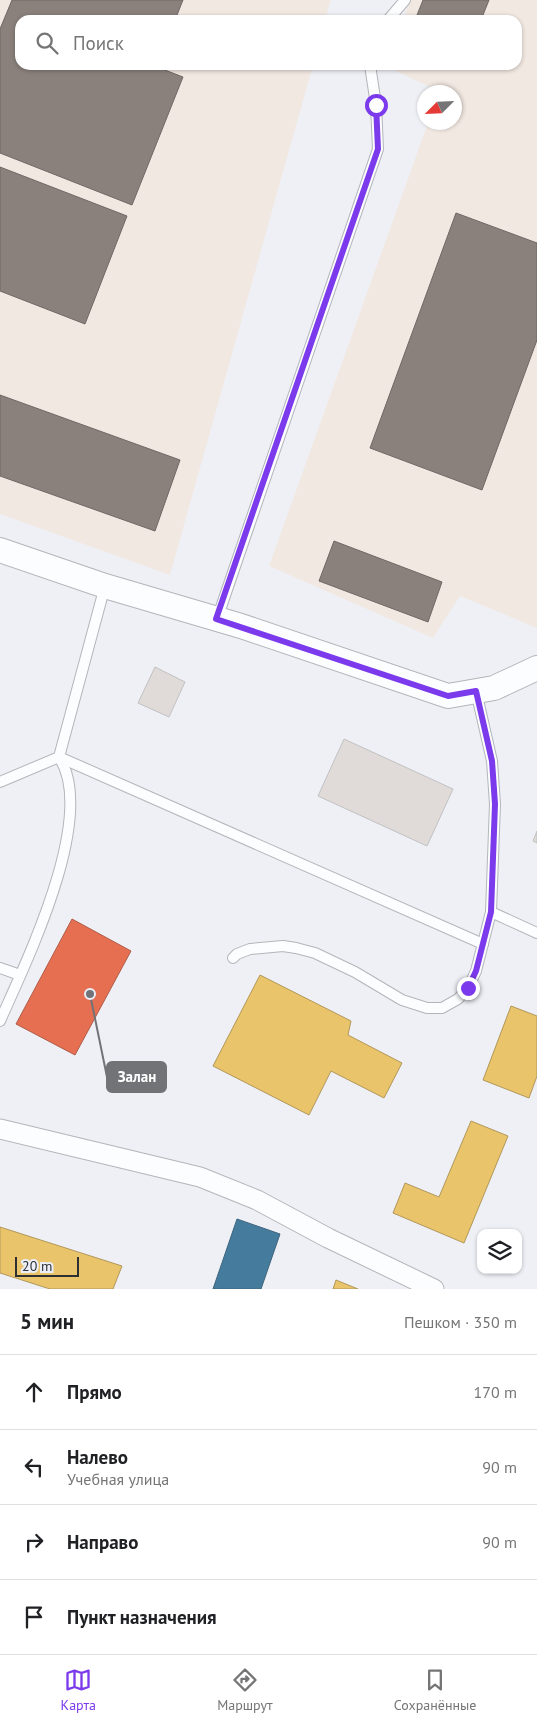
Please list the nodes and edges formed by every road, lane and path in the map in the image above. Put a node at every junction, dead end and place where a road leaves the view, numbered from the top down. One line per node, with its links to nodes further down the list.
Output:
1 (405, 0): 2 (lane)
2 (392, 15)
3 (371, 70): 6 (lane)
4 (0, 550): 5 (street)
5 (105, 586): 6 (street); 9 (lane)
6 (216, 619): 8 (street)
7 (537, 668): 8 (street)
8 (476, 691): 11 (lane)
9 (60, 757): 10 (lane); 13 (lane); 16 (lane)
10 (0, 782)
11 (491, 912): 12 (lane); 13 (lane)
12 (537, 933)
13 (483, 944): 14 (lane)
14 (233, 958)
15 (0, 968): 16 (lane)
16 (20, 975): 17 (lane)
17 (0, 1021)
18 (0, 1129): 19 (street)
19 (410, 1284): 20 (street)
20 (434, 1289)

